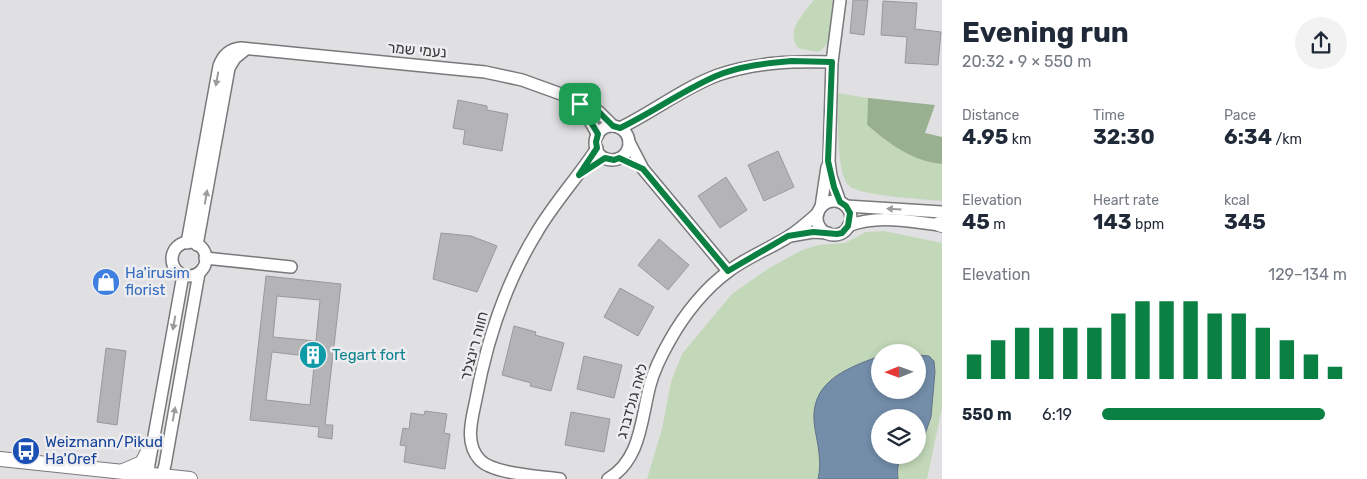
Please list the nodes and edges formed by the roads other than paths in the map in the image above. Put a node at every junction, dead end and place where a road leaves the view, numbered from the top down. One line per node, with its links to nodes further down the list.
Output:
1 (840, 0): 2 (street)
2 (832, 62): 4 (street); 11 (street)
3 (580, 104): 5 (street, נעמי שמר); 6 (street); 20 (street, נעמי שמר)
4 (644, 116): 5 (street); 7 (street)
5 (617, 127): 6 (street); 7 (street)
6 (598, 134): 8 (street)
7 (628, 140): 10 (street); 12 (street)
8 (597, 148): 9 (street); 13 (street, חווה רינצלר)
9 (605, 158): 10 (street); 13 (street, חווה רינצלר)
10 (619, 158): 12 (street)
11 (828, 161): 14 (street); 15 (street)
12 (643, 169): 23 (street)
13 (579, 175): 33 (street, חווה רינצלר)
14 (843, 204): 15 (street); 16 (street, one-way to 14); 17 (street)
15 (820, 210): 18 (street); 19 (street, לאה גולדברג)
16 (941, 222): 17 (street)
17 (848, 226): 18 (street)
18 (828, 233): 19 (street, לאה גולדברג)
19 (788, 236): 23 (street, לאה גולדברג)
20 (192, 244): 21 (street); 25 (street)
21 (205, 258): 22 (street); 24 (street)
22 (291, 267)
23 (728, 271): 31 (street, לאה גולדברג)
24 (199, 273): 25 (street); 30 (street, one-way to 24)
25 (183, 275): 26 (street, one-way to 26)
26 (153, 442): 28 (main road); 29 (street)
27 (0, 459): 28 (main road)
28 (121, 472): 29 (main road)
29 (147, 477): 30 (main road)
30 (161, 477): 32 (main road)
31 (611, 477)
32 (190, 479)
33 (560, 479)

